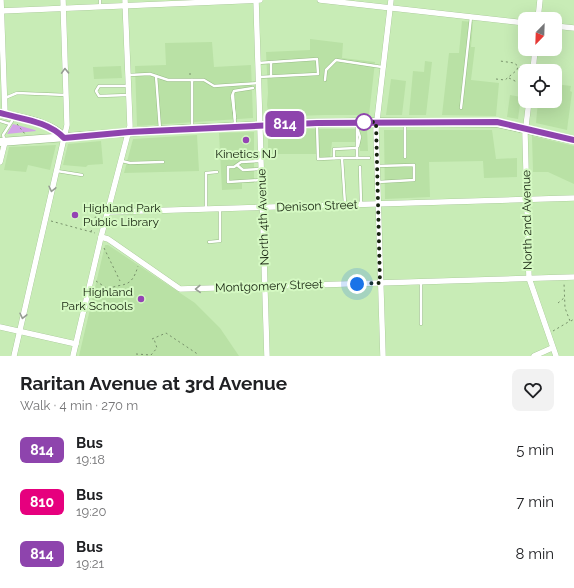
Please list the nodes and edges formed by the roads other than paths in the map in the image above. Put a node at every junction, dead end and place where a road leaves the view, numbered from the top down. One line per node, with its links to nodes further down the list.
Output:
1 (1, 0): 13 (street)
2 (63, 0): 11 (street)
3 (100, 0): 10 (lane)
4 (256, 0): 5 (street); 9 (street); 20 (street, North 4th Avenue)
5 (260, 0)
6 (320, 0): 12 (street)
7 (390, 0): 12 (street)
8 (540, 0): 14 (street)
9 (125, 3): 10 (street); 22 (street)
10 (100, 7): 11 (street)
11 (63, 8): 13 (street); 30 (street, one-way to 11)
12 (390, 8): 15 (street); 21 (street)
13 (1, 11): 32 (street)
14 (539, 12)
15 (471, 17): 16 (street); 33 (lane)
16 (518, 22)
17 (562, 27): 18 (street)
18 (574, 28)
19 (271, 62): 20 (lane); 24 (lane); 24 (lane)
20 (258, 63): 26 (street, North 4th Avenue)
21 (383, 68): 27 (lane); 38 (street)
22 (128, 75): 23 (lane); 28 (street)
23 (156, 76): 25 (lane); 46 (lane)
24 (271, 76): 26 (lane)
25 (192, 80): 26 (lane); 45 (lane)
26 (258, 80): 42 (street, North 4th Avenue)
27 (325, 80)
28 (128, 86): 31 (street); 31 (lane)
29 (253, 88): 37 (lane)
30 (66, 95): 32 (lane); 49 (street)
31 (129, 95): 47 (street)
32 (5, 98): 35 (street)
33 (461, 108)
34 (528, 108): 44 (street, North 2nd Avenue)
35 (2, 116): 36 (main road); 41 (lane)
36 (16, 120): 41 (lane); 49 (main road)
37 (235, 122): 42 (main road); 45 (main road)
38 (376, 122): 39 (main road); 43 (main road); 62 (street)
39 (405, 122): 44 (main road); 52 (lane)
40 (317, 123): 42 (main road); 43 (main road); 53 (lane)
41 (10, 124): 48 (lane)
42 (260, 125): 58 (street, North 4th Avenue)
43 (357, 125): 51 (lane)
44 (526, 128): 50 (main road); 71 (street, North 2nd Avenue)
45 (192, 129): 46 (main road)
46 (160, 130): 47 (main road)
47 (129, 132): 49 (main road); 57 (street)
48 (2, 138): 49 (main road); 59 (street)
49 (64, 138): 65 (street)
50 (574, 140)
51 (357, 148): 53 (lane); 55 (lane)
52 (405, 157)
53 (334, 158): 54 (lane)
54 (342, 158): 55 (lane); 72 (lane)
55 (357, 158): 56 (lane)
56 (369, 158)
57 (121, 161): 60 (lane); 78 (street)
58 (261, 161): 61 (lane); 64 (street, North 4th Avenue)
59 (0, 162)
60 (163, 162)
61 (237, 165): 64 (lane); 68 (lane)
62 (377, 166): 69 (street); 69 (lane)
63 (360, 167): 73 (lane)
64 (261, 170): 68 (street, North 4th Avenue)
65 (56, 171): 67 (lane); 88 (street, one-way to 88)
66 (217, 172): 77 (lane)
67 (82, 175)
68 (261, 180): 76 (street, North 4th Avenue)
69 (377, 182): 74 (street)
70 (574, 198): 71 (street, Denison Street)
71 (527, 199): 74 (street, Denison Street); 82 (street, North 2nd Avenue)
72 (345, 204): 73 (street, Denison Street); 76 (street, Denison Street)
73 (361, 204): 74 (street, Denison Street)
74 (378, 204): 84 (street)
75 (220, 208): 76 (street, Denison Street); 77 (street, Denison Street); 80 (lane)
76 (262, 208): 85 (street, North 4th Avenue)
77 (206, 209): 78 (street, Denison Street)
78 (108, 212): 79 (street)
79 (101, 237): 85 (street, Montgomery Street, one-way to 79); 89 (street)
80 (209, 242)
81 (574, 277): 82 (street, Montgomery Street)
82 (529, 278): 83 (street, Montgomery Street); 90 (street, North 2nd Avenue)
83 (421, 282): 84 (street, Montgomery Street); 86 (lane)
84 (380, 283): 85 (street, Montgomery Street); 94 (street)
85 (265, 287): 93 (street, North 4th Avenue)
86 (421, 324)
87 (0, 327): 88 (street)
88 (19, 331): 89 (street); 91 (street)
89 (76, 344): 92 (street)
90 (552, 348): 95 (street); 96 (street, North 2nd Avenue)
91 (14, 356)
92 (73, 356)
93 (267, 356)
94 (383, 356)
95 (534, 356)
96 (556, 356)

